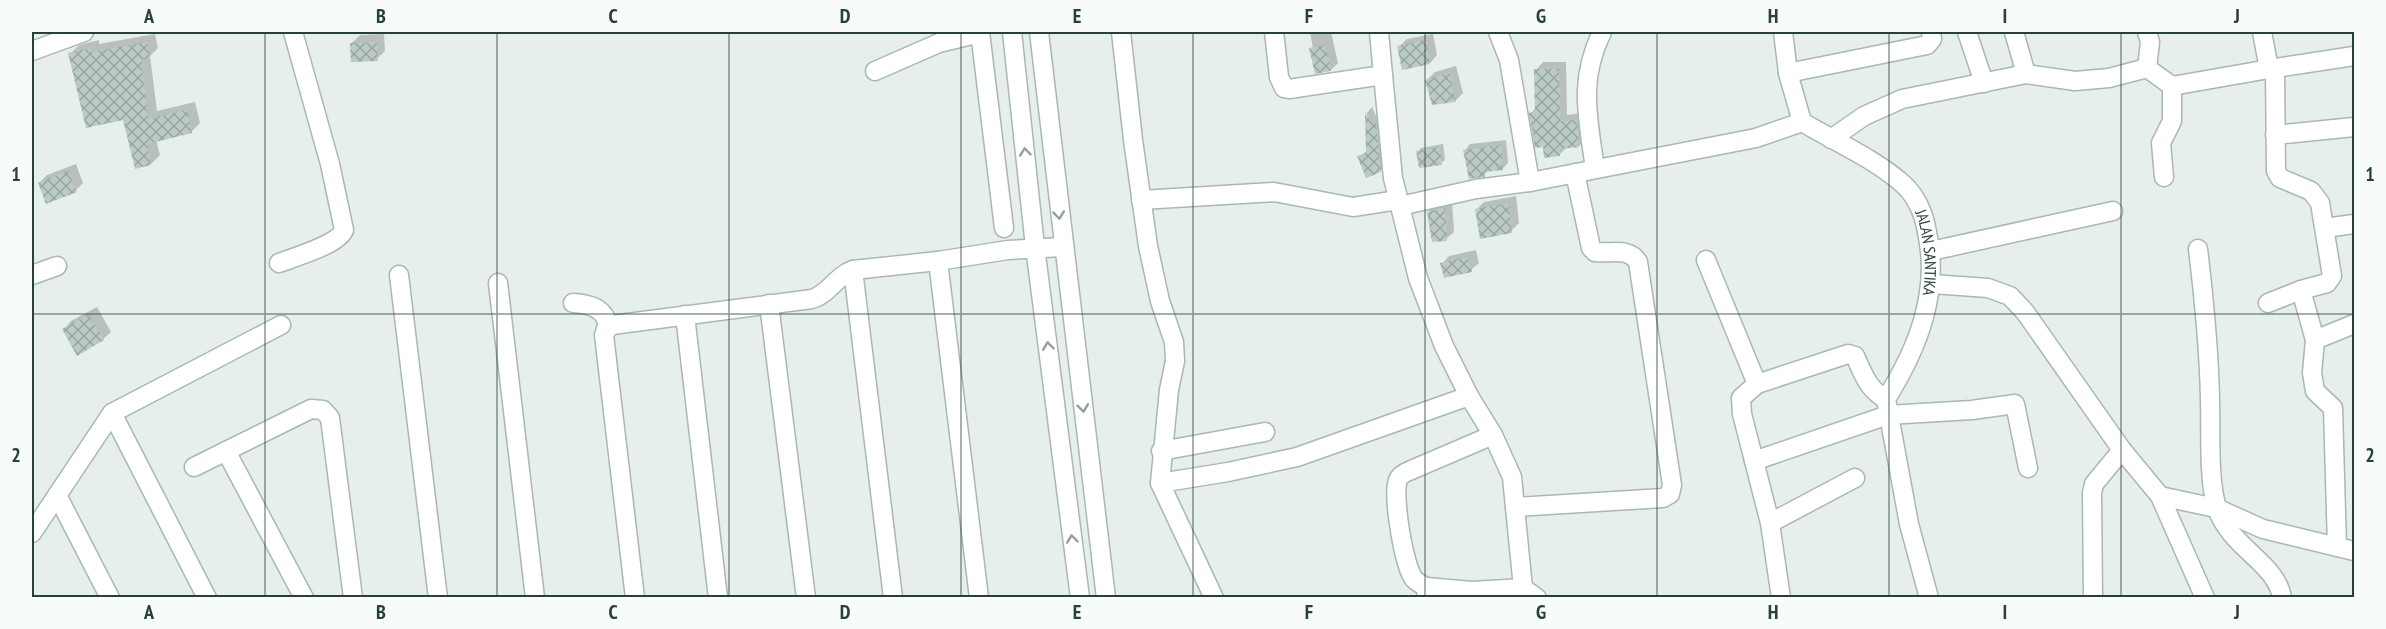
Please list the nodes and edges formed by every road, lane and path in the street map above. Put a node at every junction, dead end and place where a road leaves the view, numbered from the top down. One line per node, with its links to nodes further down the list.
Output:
1 (84, 32): 17 (street)
2 (293, 32): 47 (street)
3 (980, 32): 21 (street); 39 (street)
4 (1012, 32): 41 (street, one-way to 4)
5 (1039, 32): 42 (street, one-way to 42)
6 (1121, 32): 35 (street)
7 (1274, 32): 24 (street)
8 (1379, 32): 24 (street)
9 (1498, 32): 34 (street)
10 (1602, 32): 31 (street)
11 (1783, 32): 22 (street)
12 (1931, 32): 22 (street)
13 (1967, 32): 25 (street)
14 (2014, 32): 23 (street)
15 (2147, 32): 19 (street)
16 (2262, 32): 20 (street)
17 (32, 51)
18 (2355, 56): 20 (street)
19 (2147, 68): 23 (street); 26 (street)
20 (2272, 69): 26 (street); 29 (street)
21 (875, 71)
22 (1788, 73): 27 (street)
23 (2026, 74): 25 (street)
24 (1383, 75): 36 (street)
25 (1984, 83): 30 (street)
26 (2172, 86): 33 (street)
27 (1802, 122): 30 (street, JALAN SANTIKA); 31 (street)
28 (2355, 127): 29 (street)
29 (2276, 135): 40 (street)
30 (1831, 139): 44 (street, JALAN SANTIKA)
31 (1595, 169): 32 (street)
32 (1575, 173): 34 (street); 79 (street)
33 (2164, 177)
34 (1530, 182): 36 (street)
35 (1141, 200): 36 (street); 71 (street)
36 (1399, 203): 64 (street)
37 (2113, 211): 44 (street)
38 (2355, 224): 40 (street)
39 (1004, 228)
40 (2325, 228): 54 (street)
41 (1035, 247): 42 (street); 46 (street); 97 (street, one-way to 41)
42 (1063, 247): 98 (street, one-way to 98)
43 (2198, 249): 80 (street)
44 (1931, 251): 53 (street, JALAN SANTIKA)
45 (1706, 260): 63 (street)
46 (938, 261): 49 (street); 96 (street)
47 (279, 263)
48 (57, 266): 50 (street)
49 (852, 270): 57 (street); 95 (street)
50 (32, 275)
51 (399, 275): 90 (street)
52 (498, 283): 91 (street)
53 (1932, 284): 65 (street, JALAN SANTIKA); 69 (street)
54 (2301, 290): 56 (street); 62 (street)
55 (573, 303): 61 (street)
56 (2268, 303)
57 (769, 304): 58 (street); 94 (street)
58 (685, 315): 61 (street); 93 (street)
59 (2355, 324): 62 (street)
60 (281, 325): 66 (street)
61 (609, 328): 92 (street)
62 (2315, 340): 83 (street)
63 (1757, 384): 65 (street); 72 (street)
64 (1469, 396): 68 (street); 76 (street)
65 (1887, 407): 72 (street); 74 (street); 101 (street)
66 (112, 412): 77 (street); 87 (street)
67 (1265, 432): 71 (street)
68 (1493, 435): 79 (street); 84 (street)
69 (2122, 450): 78 (street); 102 (street)
70 (226, 451): 73 (street); 88 (street); 89 (street)
71 (1161, 451): 76 (street)
72 (1754, 461): 81 (street)
73 (194, 467)
74 (2028, 468)
75 (1855, 478): 81 (street)
76 (1160, 483): 99 (street)
77 (57, 495): 82 (street); 86 (street)
78 (2160, 496): 80 (street); 103 (street)
79 (1515, 507): 85 (street)
80 (2217, 508): 83 (street); 104 (street)
81 (1770, 523): 100 (street)
82 (32, 533)
83 (2346, 549)
84 (1426, 592): 85 (street)
85 (1527, 594)
86 (110, 597)
87 (207, 597)
88 (304, 597)
89 (353, 597)
90 (438, 597)
91 (535, 597)
92 (635, 597)
93 (718, 597)
94 (806, 597)
95 (893, 597)
96 (979, 597)
97 (1080, 597)
98 (1106, 597)
99 (1214, 597)
100 (1781, 597)
101 (1929, 597)
102 (2093, 597)
103 (2205, 597)
104 (2282, 597)

